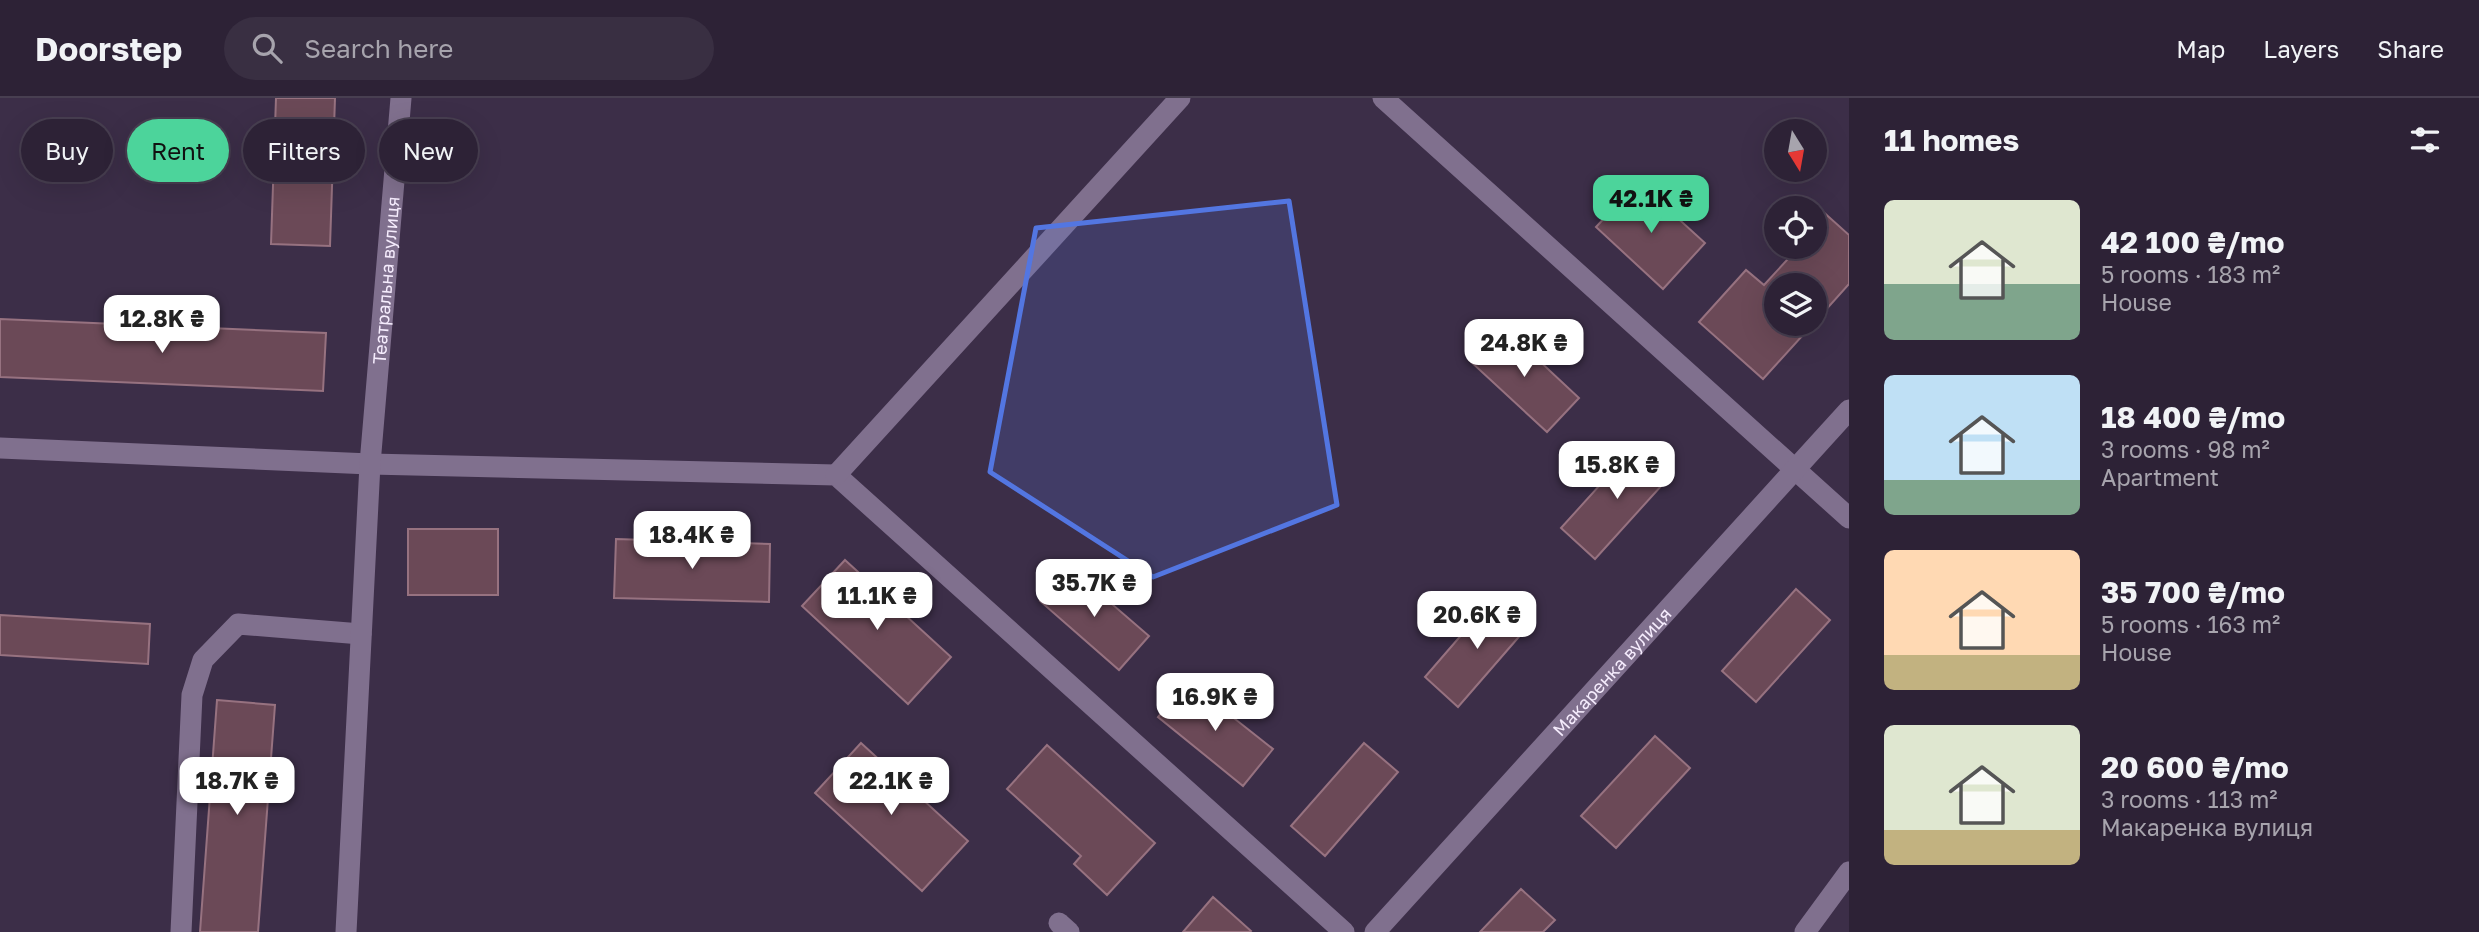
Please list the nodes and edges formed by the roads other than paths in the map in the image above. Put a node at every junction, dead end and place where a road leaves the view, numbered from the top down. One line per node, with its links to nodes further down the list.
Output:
1 (401, 98): 6 (street, Театральна вулиця)
2 (1180, 98): 8 (street)
3 (1383, 98): 7 (street)
4 (1849, 410): 7 (street, Макаренка вулиця)
5 (0, 448): 6 (street)
6 (370, 464): 8 (street); 10 (street, Театральна вулиця)
7 (1795, 469): 9 (street); 15 (street, Макаренка вулиця)
8 (836, 475): 14 (street)
9 (1849, 518)
10 (361, 634): 12 (street); 13 (street, Театральна вулиця)
11 (1849, 872): 16 (street)
12 (181, 932)
13 (346, 932)
14 (1344, 932)
15 (1375, 932)
16 (1805, 932)

